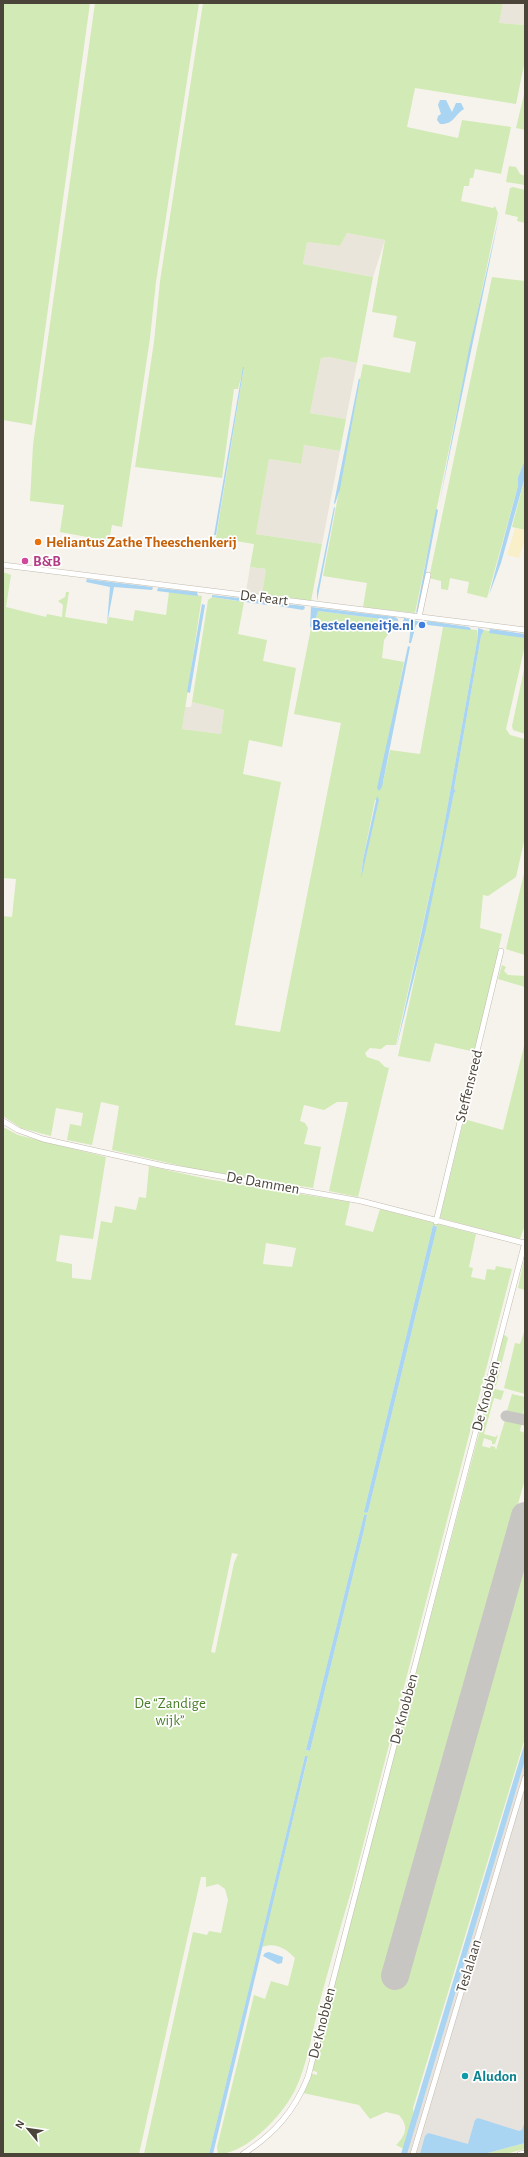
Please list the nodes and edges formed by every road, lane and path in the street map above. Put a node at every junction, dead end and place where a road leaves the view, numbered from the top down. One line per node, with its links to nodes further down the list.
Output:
1 (3, 565): 3 (street, De Feart)
2 (428, 575): 3 (street)
3 (420, 617): 4 (street, De Feart)
4 (525, 630)
5 (500, 951): 7 (street, Steffensreed)
6 (3, 1121): 7 (street, De Dammen)
7 (436, 1222): 8 (street, De Dammen)
8 (525, 1242): 11 (street, De Knobben)
9 (525, 1778): 12 (street, Teslalaan)
10 (525, 2153): 13 (street)
11 (243, 2154)
12 (414, 2154)
13 (520, 2154)

